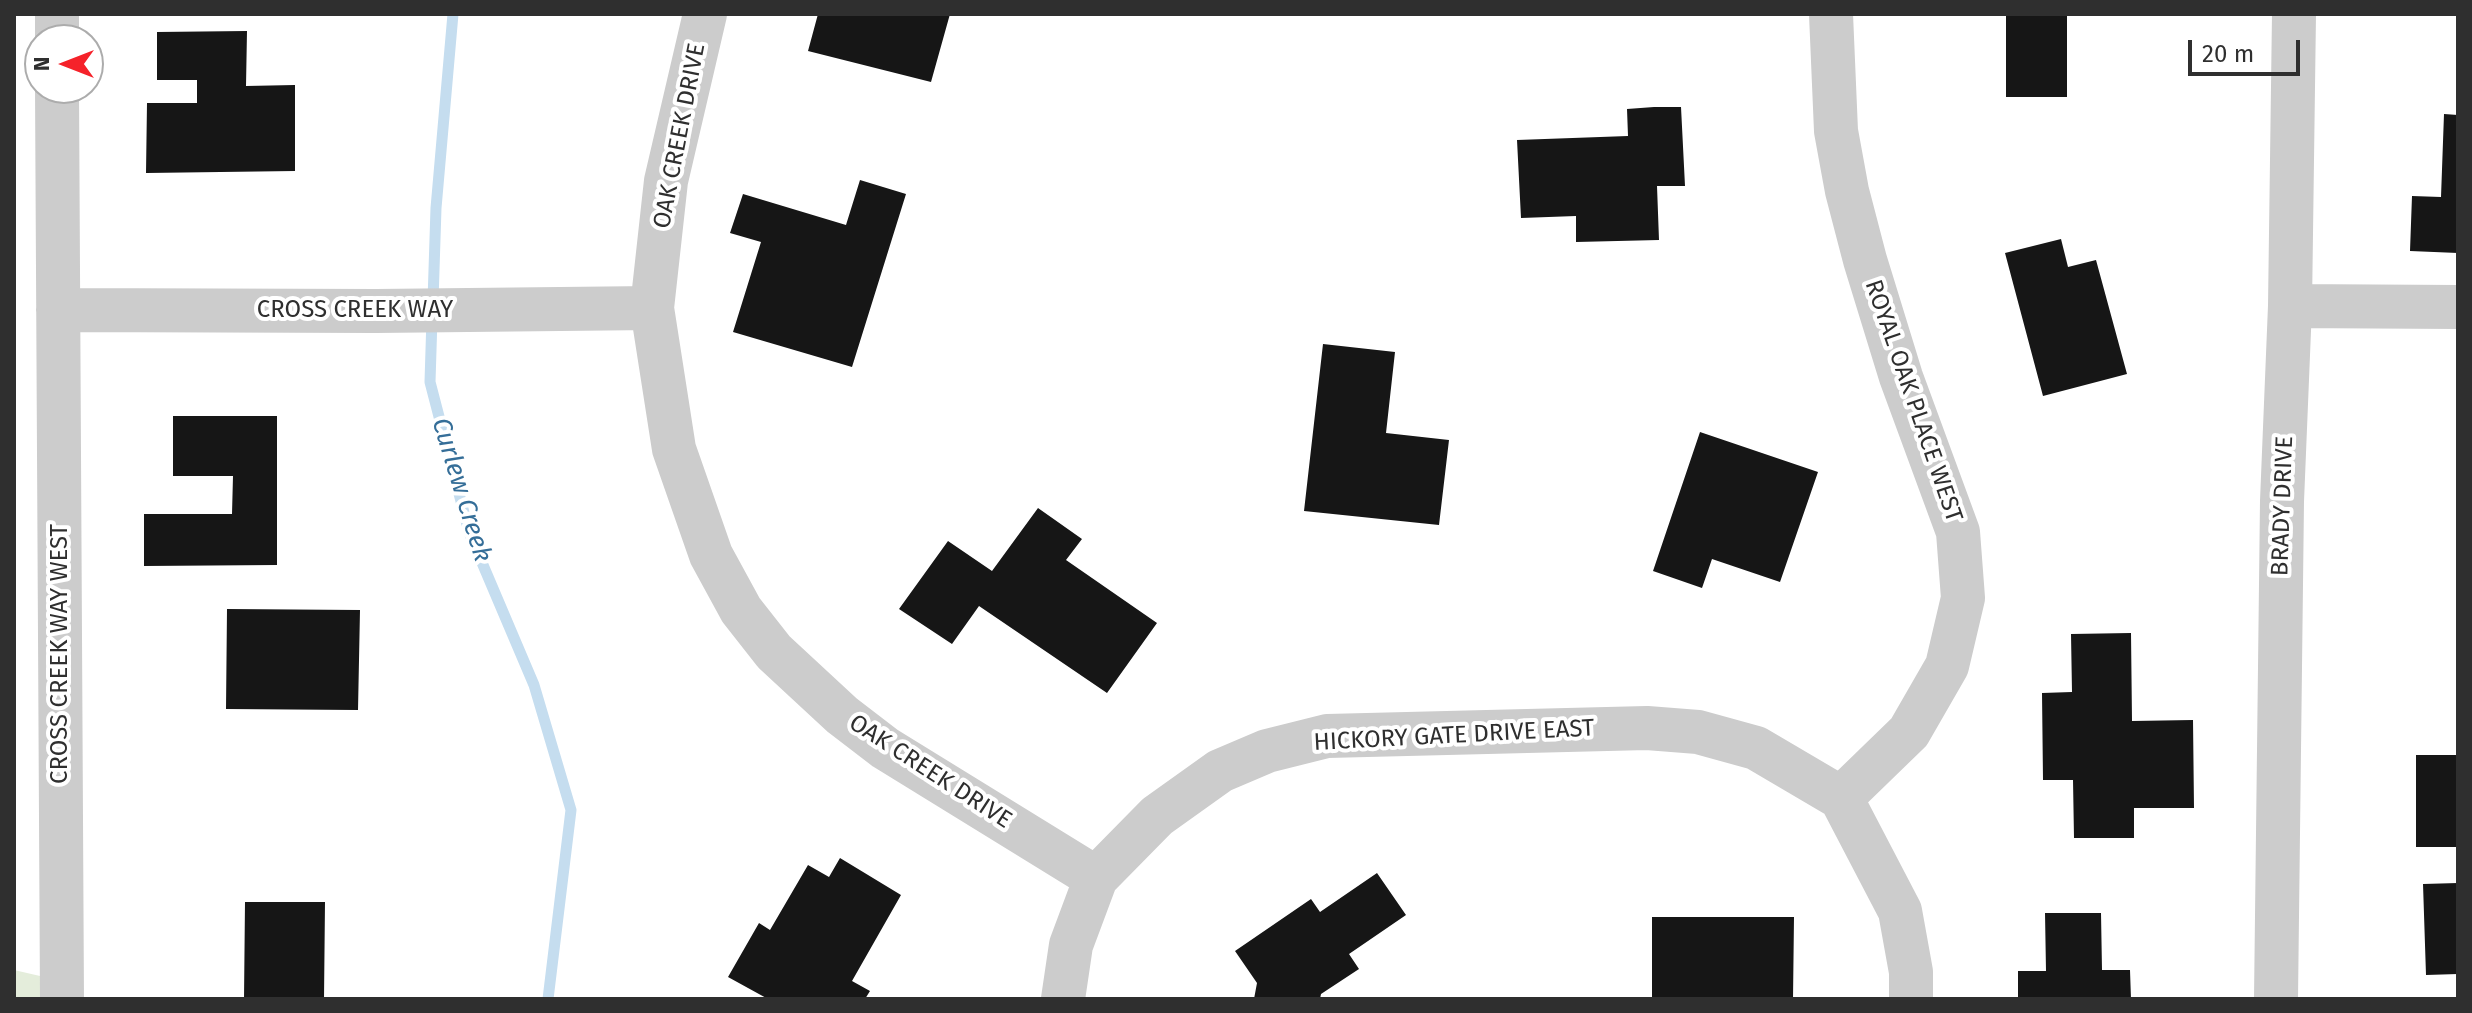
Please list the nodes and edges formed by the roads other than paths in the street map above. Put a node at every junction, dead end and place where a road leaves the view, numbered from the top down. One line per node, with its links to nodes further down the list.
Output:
1 (705, 14): 7 (street, OAK CREEK DRIVE)
2 (1831, 14): 9 (street, ROYAL OAK PLACE WEST)
3 (2294, 14): 5 (street, BRADY DRIVE)
4 (57, 104): 8 (street, CROSS CREEK WAY WEST)
5 (2290, 306): 6 (street); 14 (street, BRADY DRIVE)
6 (2439, 307)
7 (652, 308): 8 (street, CROSS CREEK WAY); 10 (street, OAK CREEK DRIVE)
8 (58, 310): 11 (street, CROSS CREEK WAY WEST)
9 (1841, 798): 10 (street, HICKORY GATE DRIVE EAST); 13 (street)
10 (1096, 878): 12 (street)
11 (62, 999)
12 (1063, 999)
13 (1911, 999)
14 (2276, 999)

